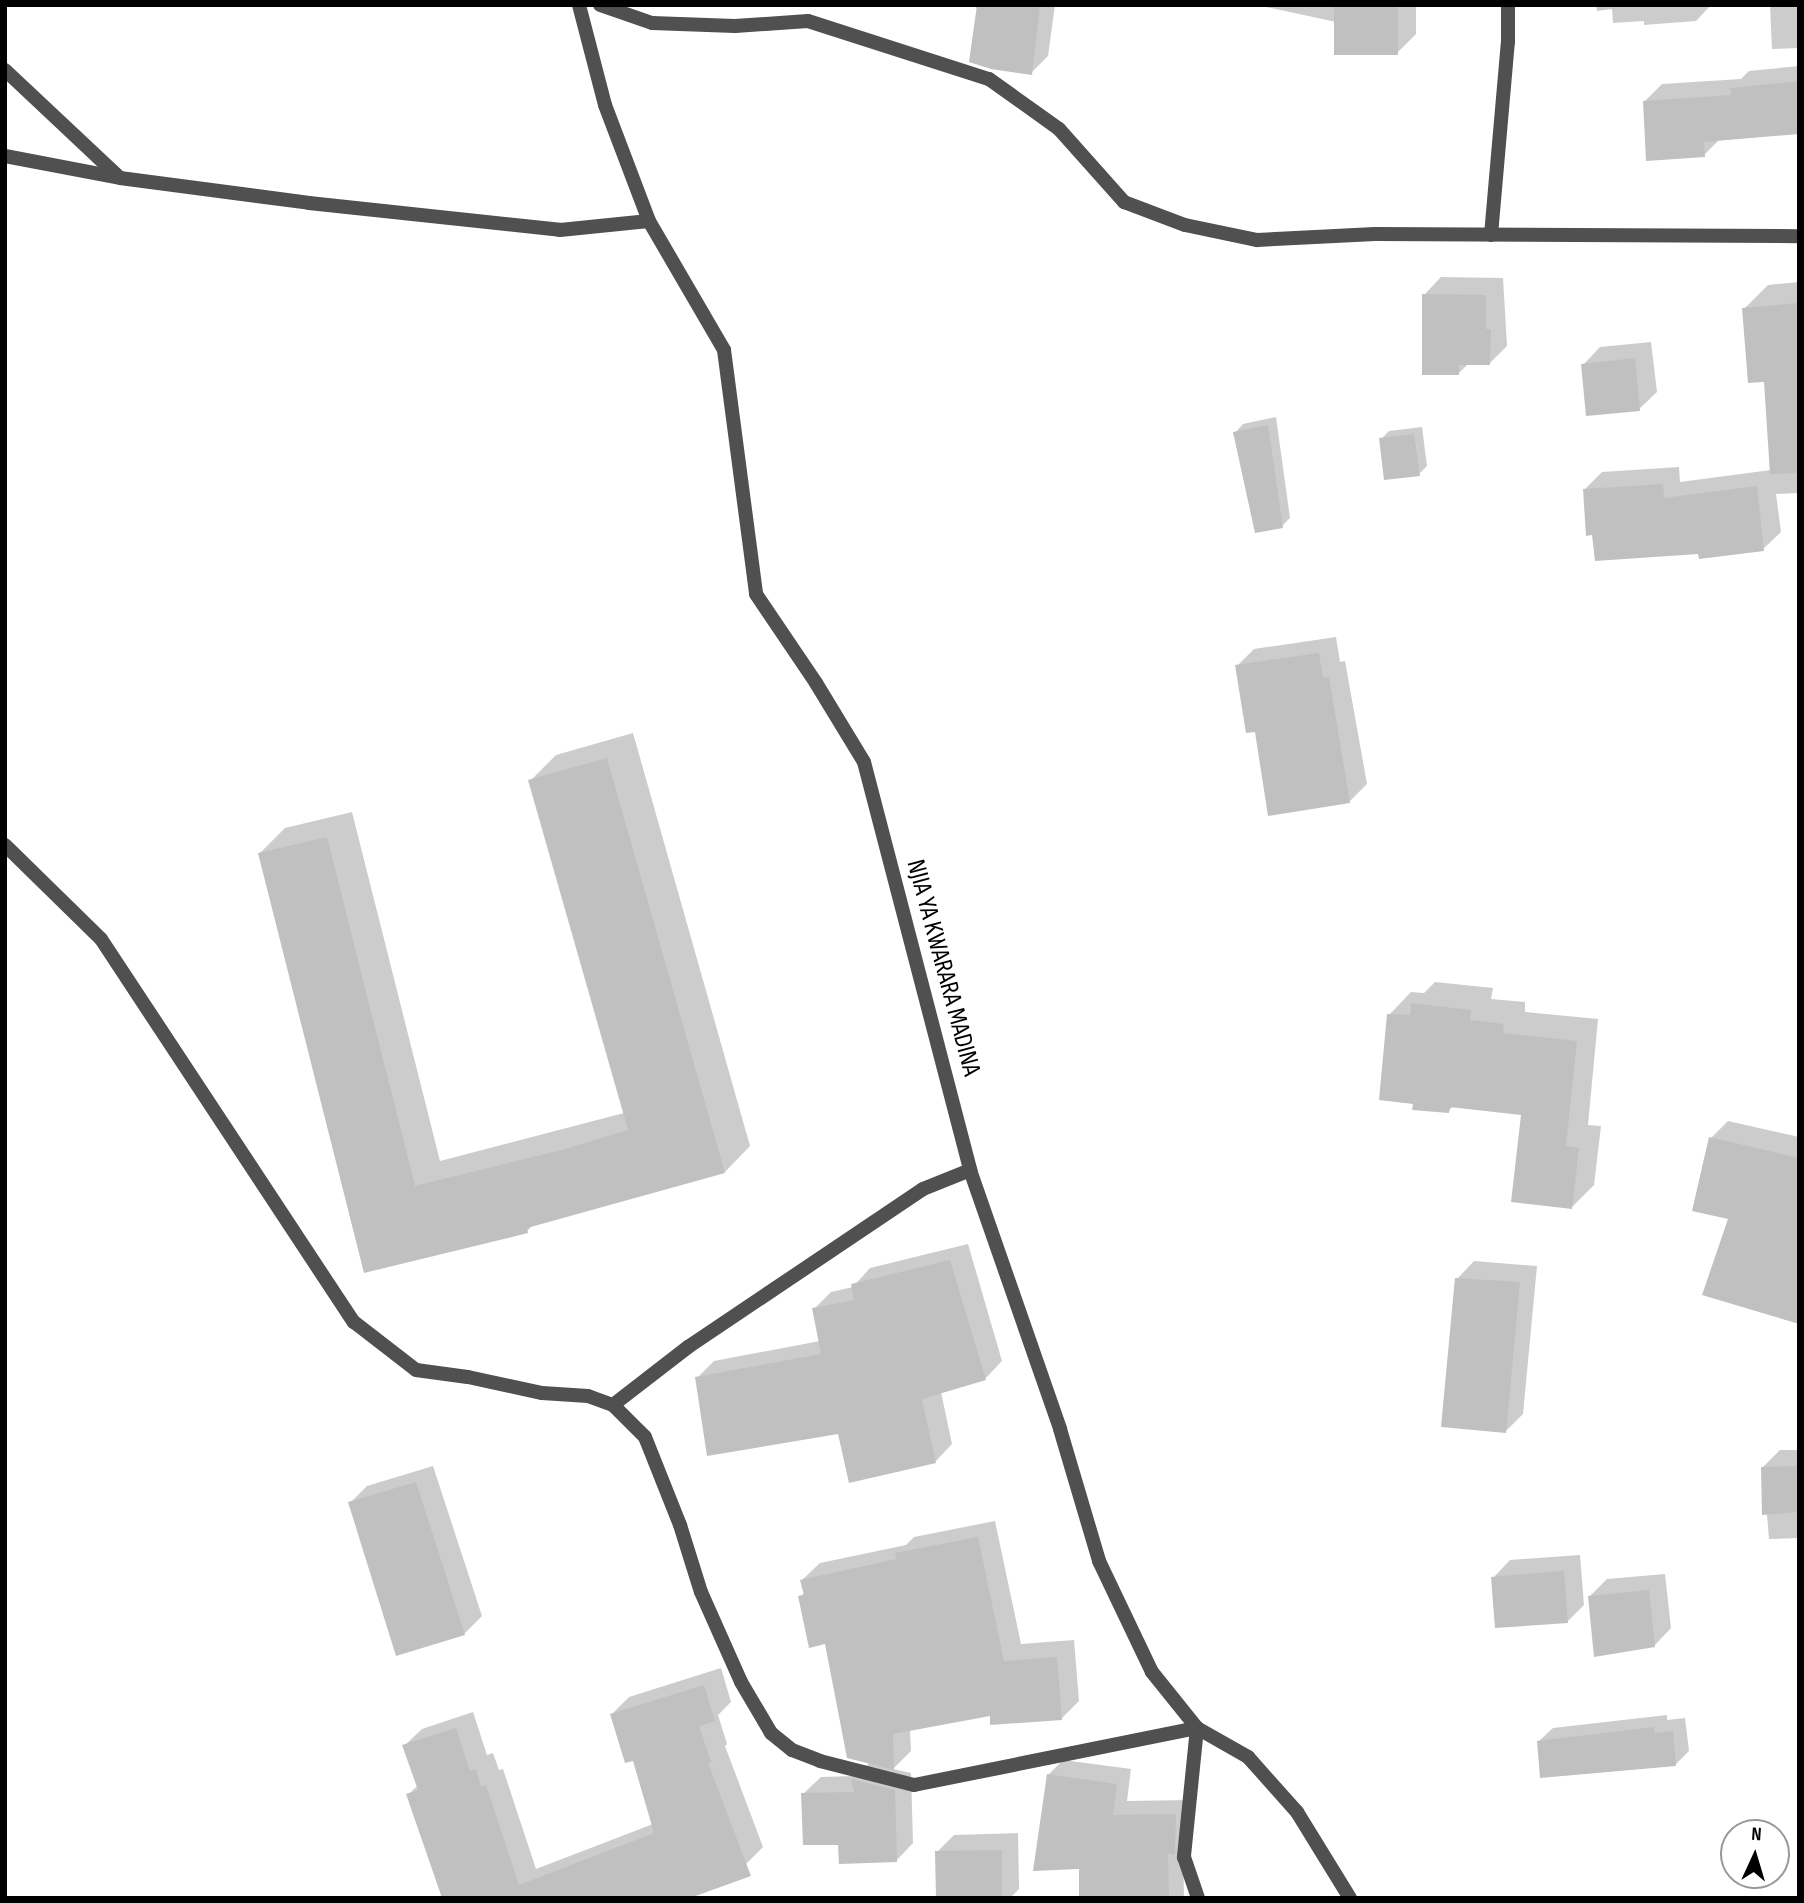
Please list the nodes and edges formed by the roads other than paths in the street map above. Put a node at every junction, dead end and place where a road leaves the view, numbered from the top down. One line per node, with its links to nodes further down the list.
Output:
1 (579, 5): 7 (street, NJIA YA KWARARA MADINA)
2 (600, 5): 8 (street)
3 (1508, 5): 8 (street)
4 (5, 70): 6 (street)
5 (5, 156): 6 (street)
6 (120, 178): 7 (street)
7 (649, 221): 11 (street, NJIA YA KWARARA MADINA)
8 (1491, 234): 9 (street)
9 (1799, 236)
10 (5, 845): 12 (street)
11 (971, 1170): 12 (street); 13 (street, NJIA YA KWARARA MADINA)
12 (613, 1405): 13 (street)
13 (1197, 1728): 14 (street); 15 (street, NJIA YA KWARARA MADINA)
14 (1198, 1898)
15 (1350, 1898)

